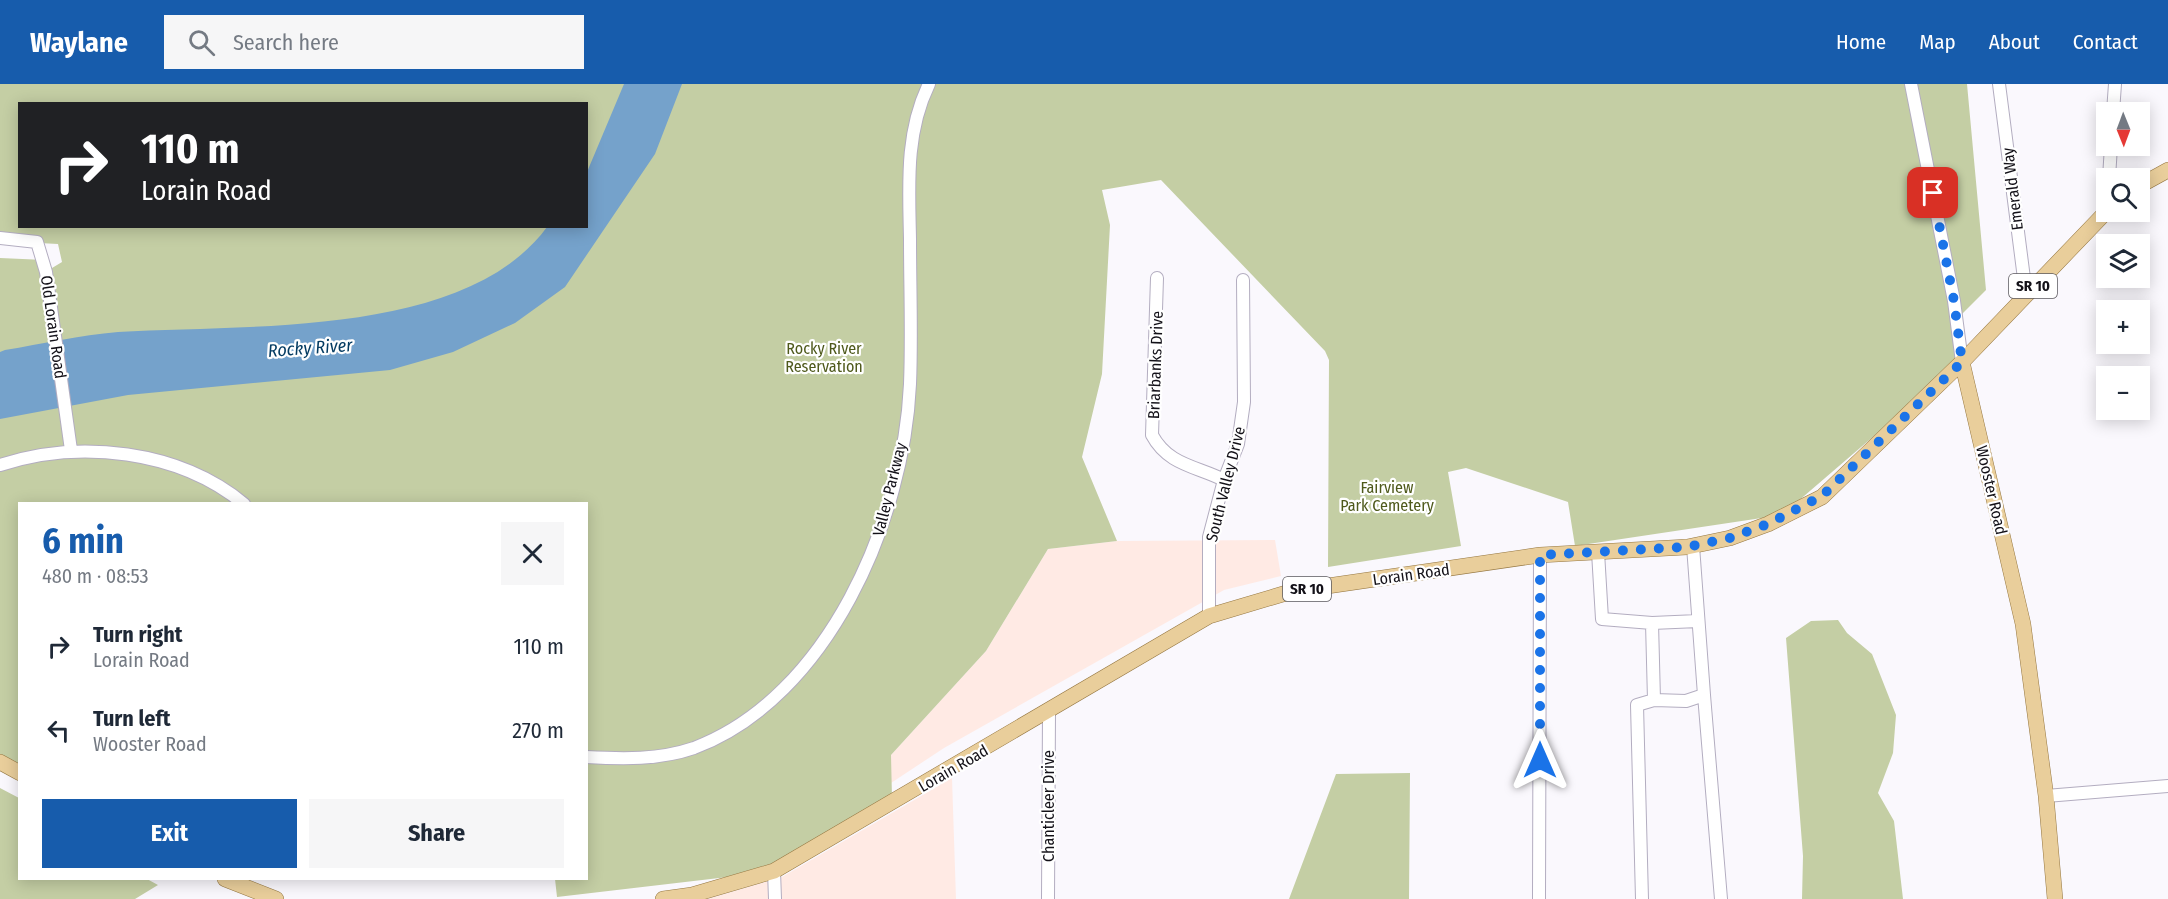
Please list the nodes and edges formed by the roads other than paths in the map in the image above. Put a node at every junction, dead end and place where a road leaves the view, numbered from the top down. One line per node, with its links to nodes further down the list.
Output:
1 (929, 84): 27 (street, Valley Parkway)
2 (1911, 84): 13 (street, Wooster Road)
3 (1999, 84): 12 (street, Emerald Way)
4 (2115, 84): 5 (street)
5 (2114, 102)
6 (2168, 170): 7 (main road)
7 (2150, 180)
8 (2096, 222): 12 (main road, Lorain Road / SR 10)
9 (0, 238): 14 (street, Old Lorain Road)
10 (1157, 278): 16 (street, Briarbanks Drive)
11 (1243, 280): 16 (street, South Valley Drive)
12 (2026, 294): 13 (main road, Lorain Road / SR 10)
13 (1962, 362): 18 (main road, Lorain Road / SR 10); 31 (main road, Wooster Road)
14 (71, 450): 15 (street); 17 (street)
15 (0, 465)
16 (1224, 480): 21 (street, South Valley Drive)
17 (242, 502)
18 (1693, 546): 19 (main road, Lorain Road / SR 10); 22 (street)
19 (1598, 552): 20 (main road, Lorain Road / SR 10); 23 (street)
20 (1540, 555): 21 (main road, Lorain Road / SR 10); 38 (street)
21 (1209, 616): 26 (main road, Lorain Road / SR 10)
22 (1698, 621): 23 (street); 24 (street)
23 (1652, 623): 25 (street)
24 (1704, 695): 25 (street); 40 (street)
25 (1653, 700): 39 (street)
26 (1048, 712): 32 (main road, Lorain Road / SR 10); 37 (street, Chanticleer Drive)
27 (588, 758)
28 (0, 762): 29 (main road)
29 (18, 772)
30 (2168, 786): 31 (street)
31 (2046, 796): 41 (main road, Wooster Road)
32 (774, 871): 35 (main road, Lorain Road / SR 10); 36 (street)
33 (228, 880): 34 (main road)
34 (276, 899)
35 (663, 899)
36 (775, 899)
37 (1048, 899)
38 (1539, 899)
39 (1642, 899)
40 (1721, 899)
41 (2055, 899)

